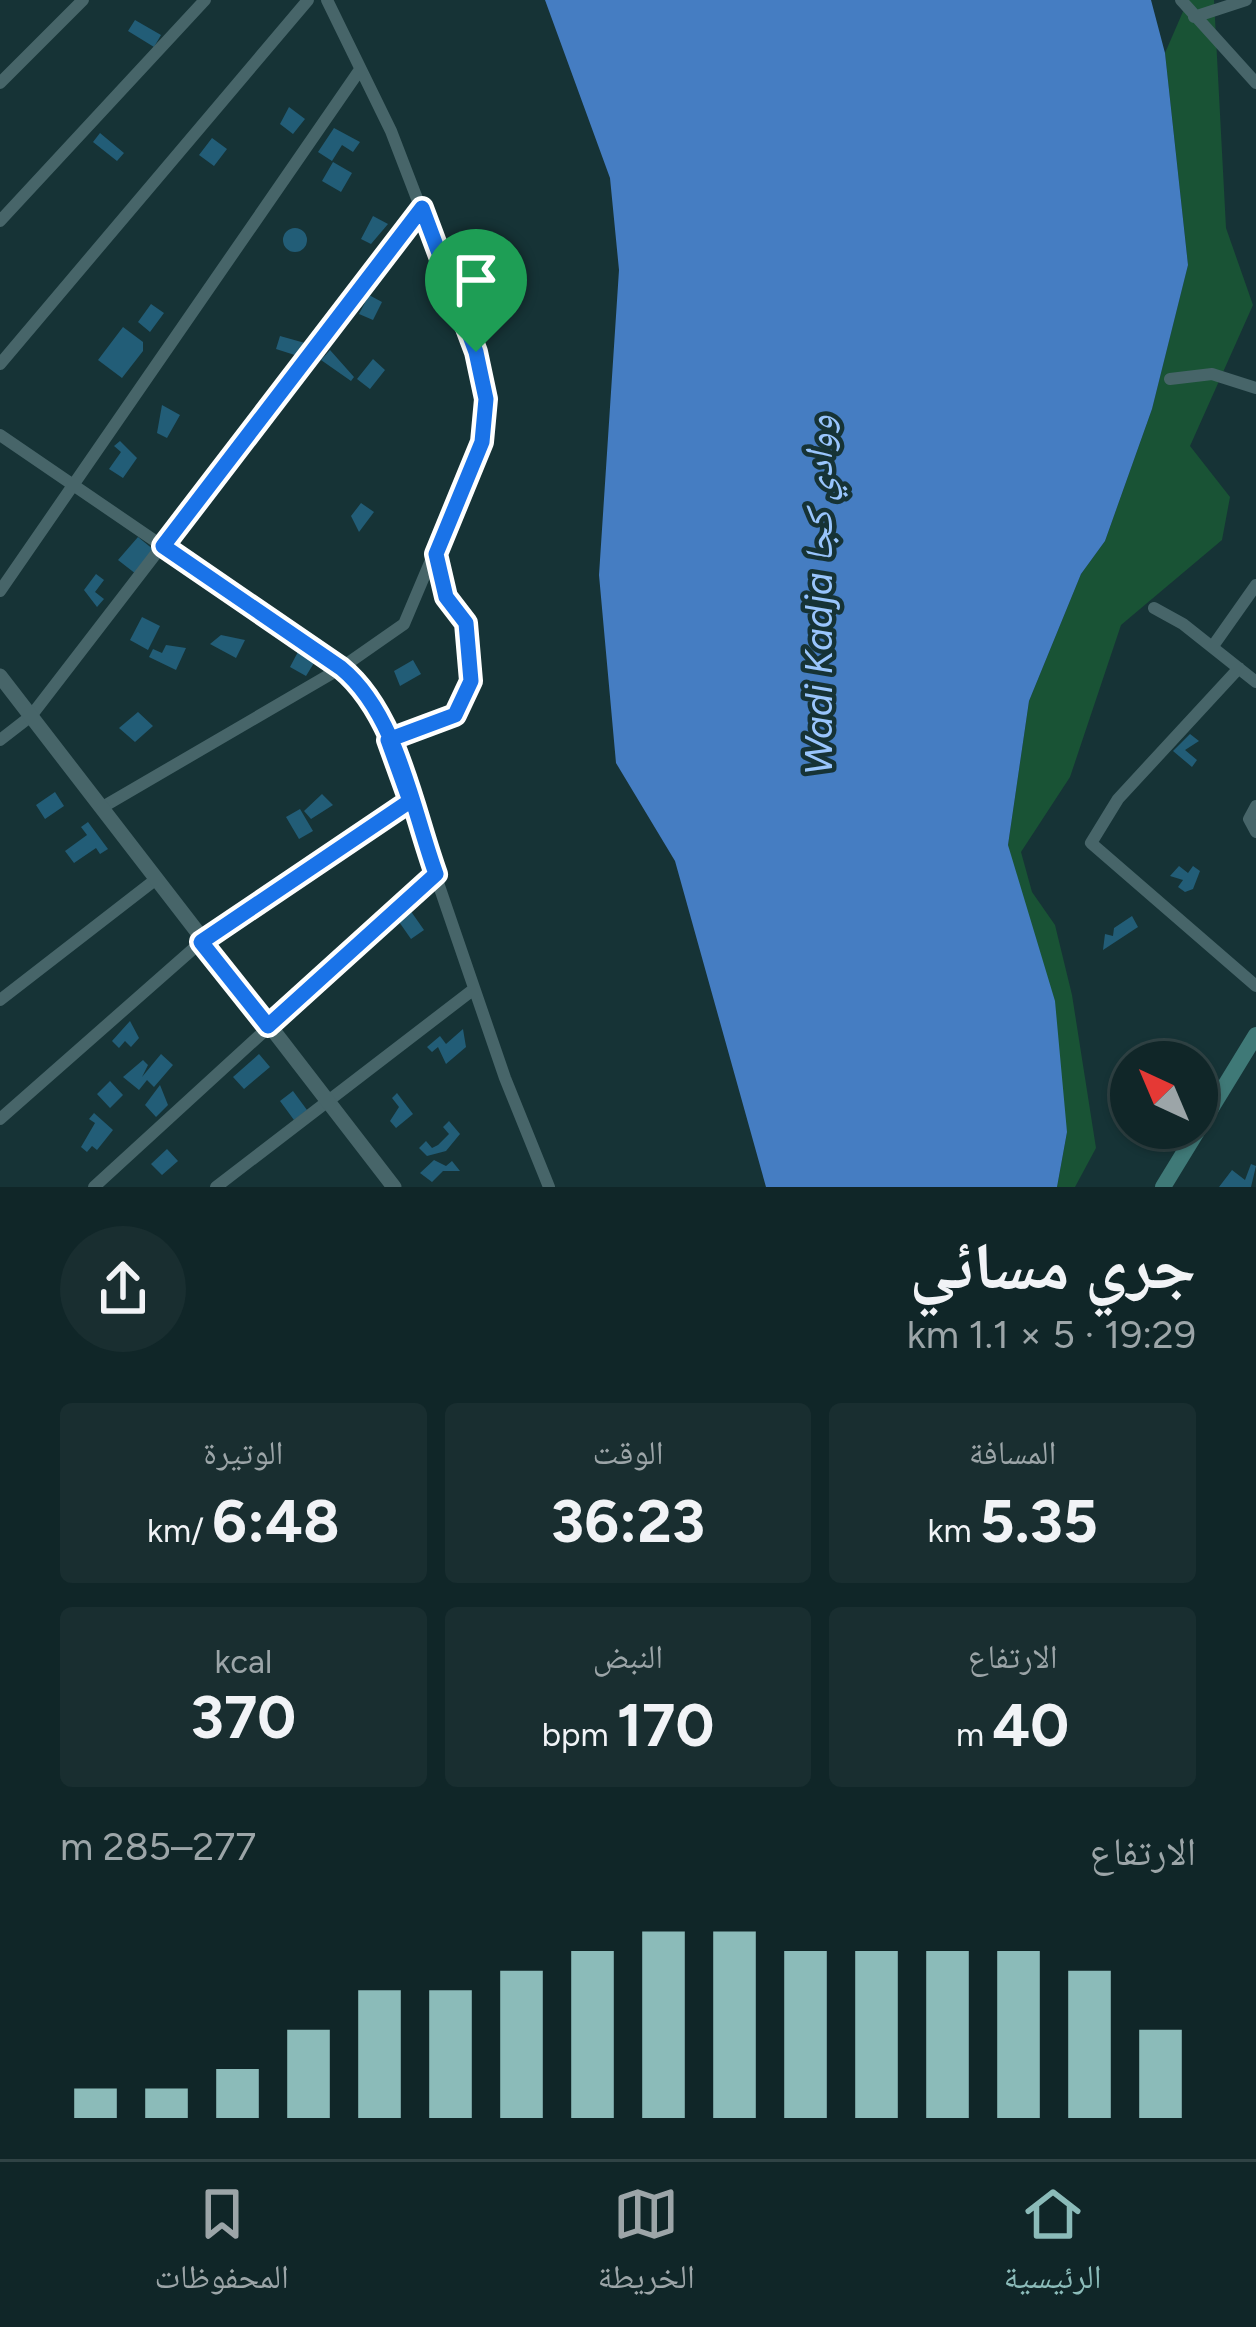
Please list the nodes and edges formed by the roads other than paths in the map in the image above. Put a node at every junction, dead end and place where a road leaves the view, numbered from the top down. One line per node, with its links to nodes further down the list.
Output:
1 (83, 0): 9 (street)
2 (205, 0): 12 (street)
3 (308, 0): 13 (street)
4 (327, 0): 8 (street)
5 (1181, 0): 7 (street)
6 (1246, 0): 7 (street)
7 (1194, 17): 10 (street)
8 (359, 71): 11 (street); 17 (street)
9 (0, 83)
10 (1256, 83)
11 (422, 208): 18 (street); 19 (street)
12 (0, 221)
13 (0, 364)
14 (1170, 379): 15 (street)
15 (1256, 388)
16 (0, 435): 17 (street)
17 (75, 485): 18 (street); 21 (street)
18 (163, 546): 24 (street); 28 (street)
19 (436, 554): 24 (street); 30 (street)
20 (1256, 585): 23 (street)
21 (0, 591)
22 (1154, 608): 23 (street)
23 (1213, 646): 25 (street)
24 (341, 668): 30 (street); 33 (street)
25 (1239, 668): 27 (street); 38 (street)
26 (0, 676): 28 (street)
27 (1256, 682)
28 (31, 716): 29 (street); 33 (street)
29 (0, 740)
30 (388, 740): 31 (street)
31 (410, 801): 35 (street); 37 (street)
32 (1256, 806): 34 (street)
33 (101, 808): 36 (street)
34 (1256, 832)
35 (436, 874): 39 (street); 41 (street)
36 (155, 880): 37 (street); 40 (street)
37 (201, 942): 41 (street); 44 (street)
38 (1256, 986)
39 (474, 989): 43 (street); 48 (street)
40 (0, 1000)
41 (268, 1026): 43 (street); 45 (street)
42 (1256, 1035): 49 (main road)
43 (328, 1103): 46 (street); 47 (street)
44 (0, 1119)
45 (94, 1187)
46 (215, 1187)
47 (394, 1187)
48 (549, 1187)
49 (1163, 1187)

